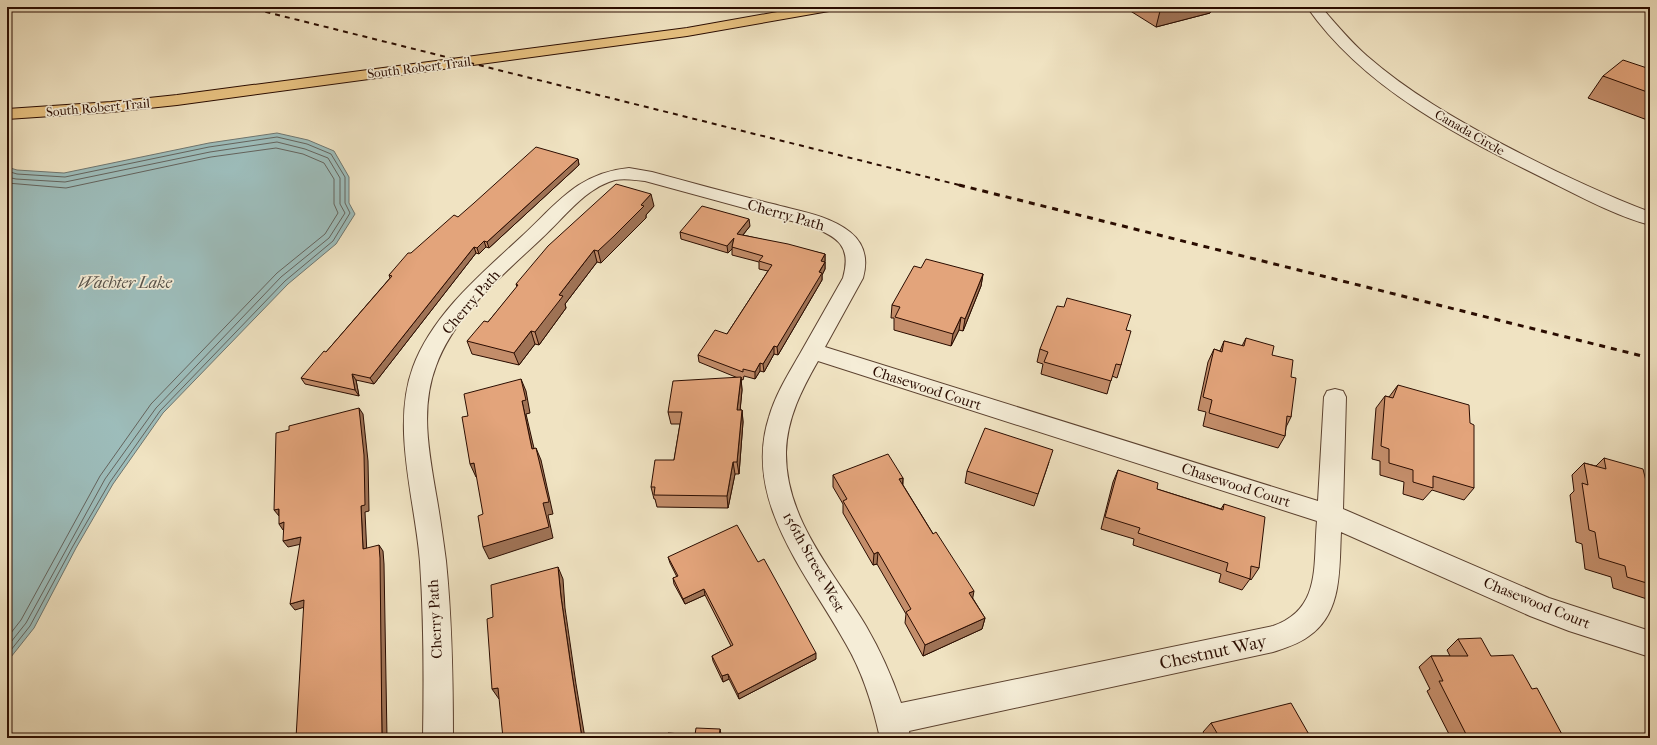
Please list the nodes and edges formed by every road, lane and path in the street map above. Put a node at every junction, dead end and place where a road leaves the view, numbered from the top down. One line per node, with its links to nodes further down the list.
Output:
1 (829, 7): 3 (main road, South Robert Trail)
2 (1314, 7): 4 (street, Canada Circle)
3 (7, 114)
4 (1650, 219)
5 (856, 253): 6 (street, 156th Street West); 11 (street, Cherry Path)
6 (812, 351): 8 (street, Chasewood Court); 10 (street, 156th Street West)
7 (1336, 397): 8 (street, Chestnut Way)
8 (1330, 515): 9 (street, Chasewood Court); 10 (street, Chestnut Way)
9 (1650, 644)
10 (893, 729)
11 (438, 738)

